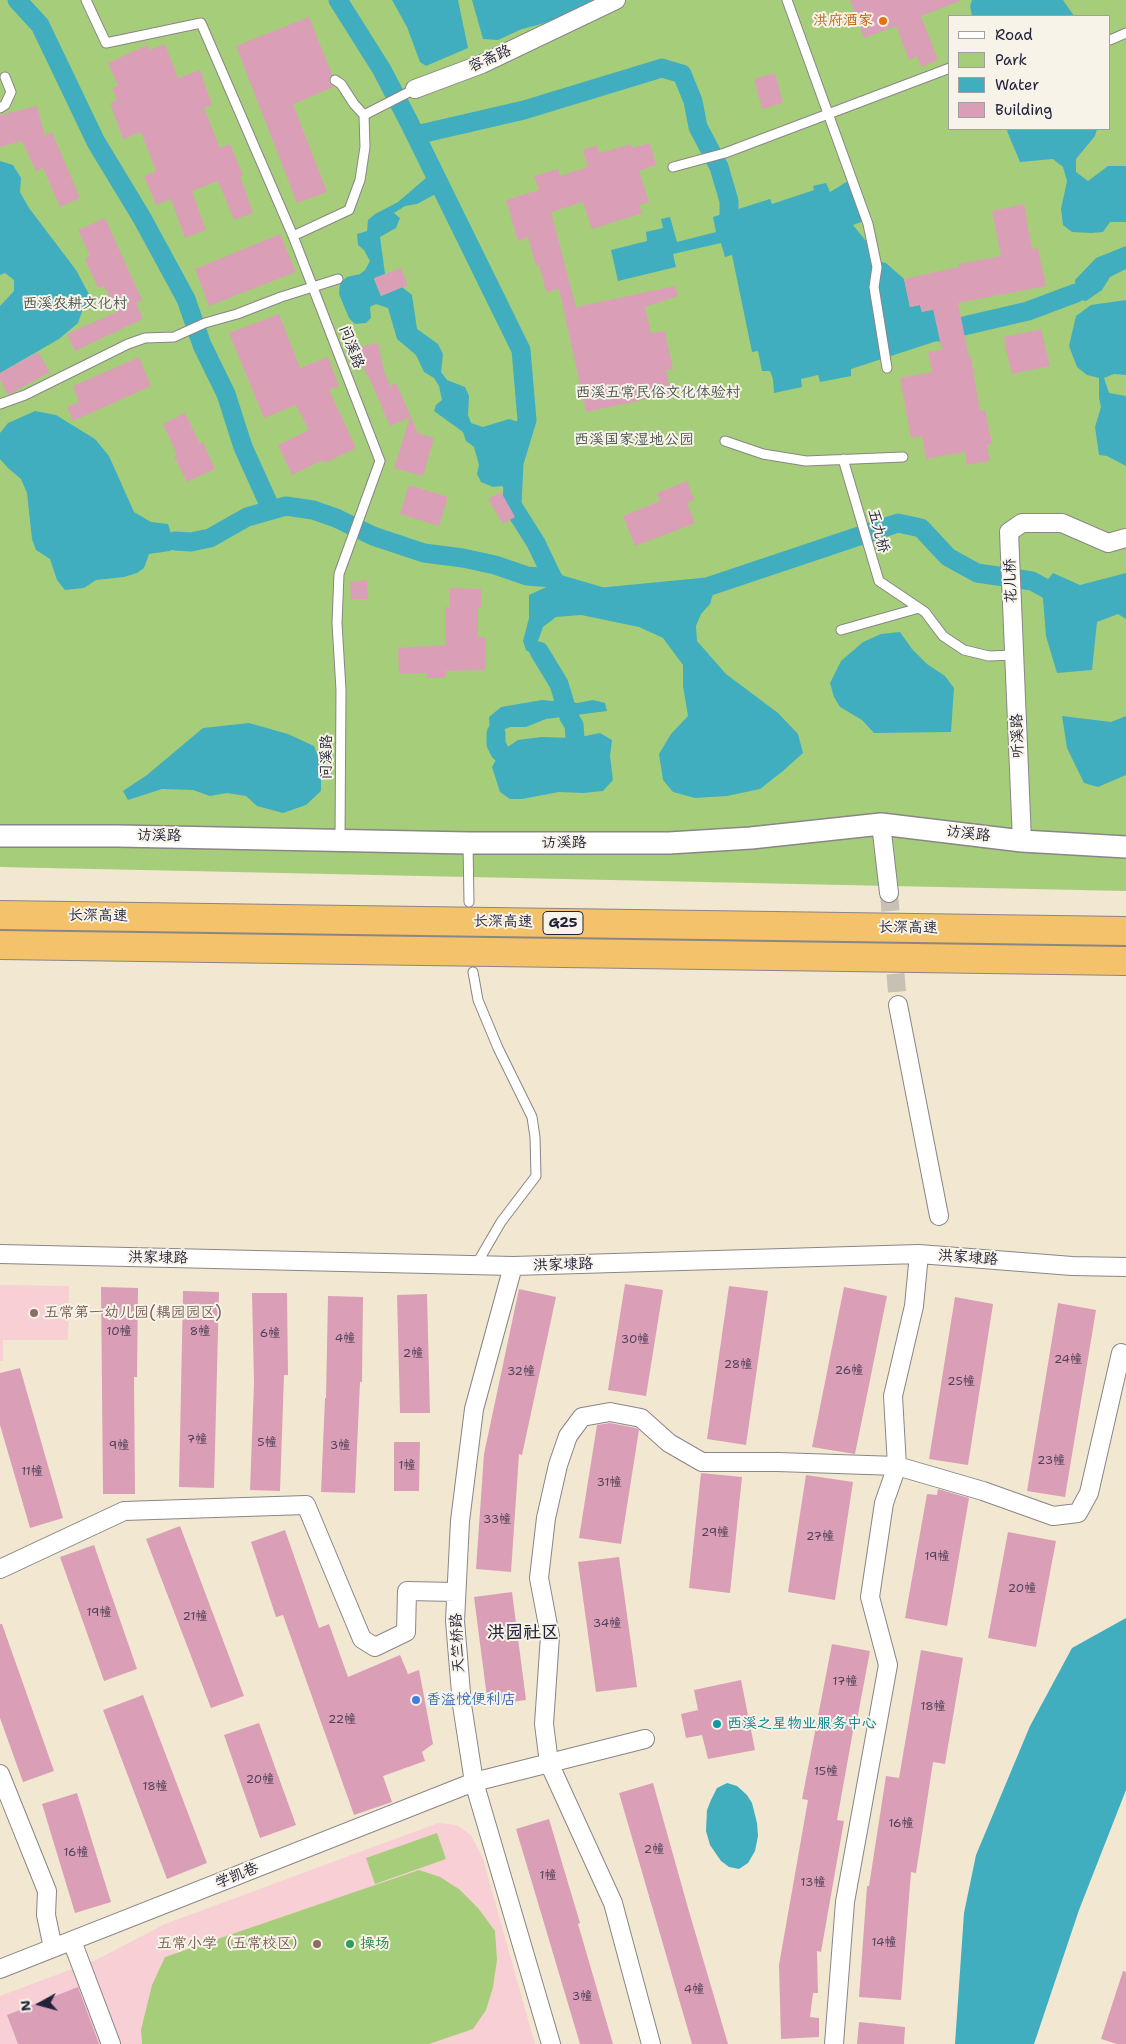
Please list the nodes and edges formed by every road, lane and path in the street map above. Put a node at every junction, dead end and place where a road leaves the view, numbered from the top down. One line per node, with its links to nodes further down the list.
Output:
1 (86, 0): 14 (lane, 问溪路)
2 (616, 0): 9 (street, 容斋路)
3 (787, 0): 11 (lane)
4 (1126, 33): 5 (lane)
5 (1111, 40)
6 (948, 69): 11 (lane)
7 (5, 77): 10 (lane)
8 (335, 80): 12 (lane)
9 (415, 89): 12 (lane, 容斋路)
10 (0, 108)
11 (828, 114): 13 (lane); 17 (lane)
12 (364, 115): 14 (lane)
13 (673, 167)
14 (293, 236): 16 (lane, 问溪路)
15 (338, 279): 16 (lane)
16 (313, 287): 18 (lane); 29 (lane, 问溪路)
17 (887, 368)
18 (0, 404)
19 (725, 441): 21 (lane)
20 (903, 457): 21 (lane)
21 (843, 459): 23 (lane, 五九桥)
22 (1126, 538): 25 (street, 花儿桥)
23 (920, 608): 24 (lane); 26 (lane, 五九桥)
24 (841, 630)
25 (1013, 631): 26 (street, 听溪路)
26 (1014, 655): 30 (street, 听溪路)
27 (881, 824): 30 (street, 访溪路); 31 (street, 访溪路); 33 (street)
28 (0, 836): 29 (street, 访溪路)
29 (340, 839): 31 (street, 访溪路)
30 (1022, 841): 32 (street, 访溪路)
31 (468, 843): 34 (lane)
32 (1126, 847)
33 (889, 893)
34 (469, 902)
35 (0, 915): 36 (highway, 长深高速 / G25)
36 (1126, 931)
37 (0, 945): 38 (highway, 长深高速 / G25)
38 (1126, 961)
39 (473, 972): 44 (lane)
40 (898, 1005): 41 (street)
41 (939, 1216)
42 (0, 1254): 44 (street, 洪家埭路)
43 (919, 1254): 45 (street, 洪家埭路); 46 (street, 洪家埭路); 48 (street)
44 (476, 1265): 45 (street, 洪家埭路)
45 (513, 1266): 50 (street, 天竺桥路)
46 (1126, 1267)
47 (1121, 1353): 48 (street)
48 (897, 1466): 52 (street); 61 (street)
49 (0, 1570): 50 (street)
50 (456, 1592): 54 (street, 天竺桥路)
51 (645, 1739): 52 (street, 学凯巷)
52 (549, 1763): 54 (street, 学凯巷); 60 (street)
53 (0, 1774): 56 (street)
54 (474, 1782): 55 (street, 学凯巷); 59 (street, 天竺桥路)
55 (72, 1941): 56 (street, 学凯巷); 58 (street)
56 (53, 1948): 57 (street, 学凯巷)
57 (0, 1969)
58 (111, 2044)
59 (551, 2044)
60 (651, 2044)
61 (834, 2044)

